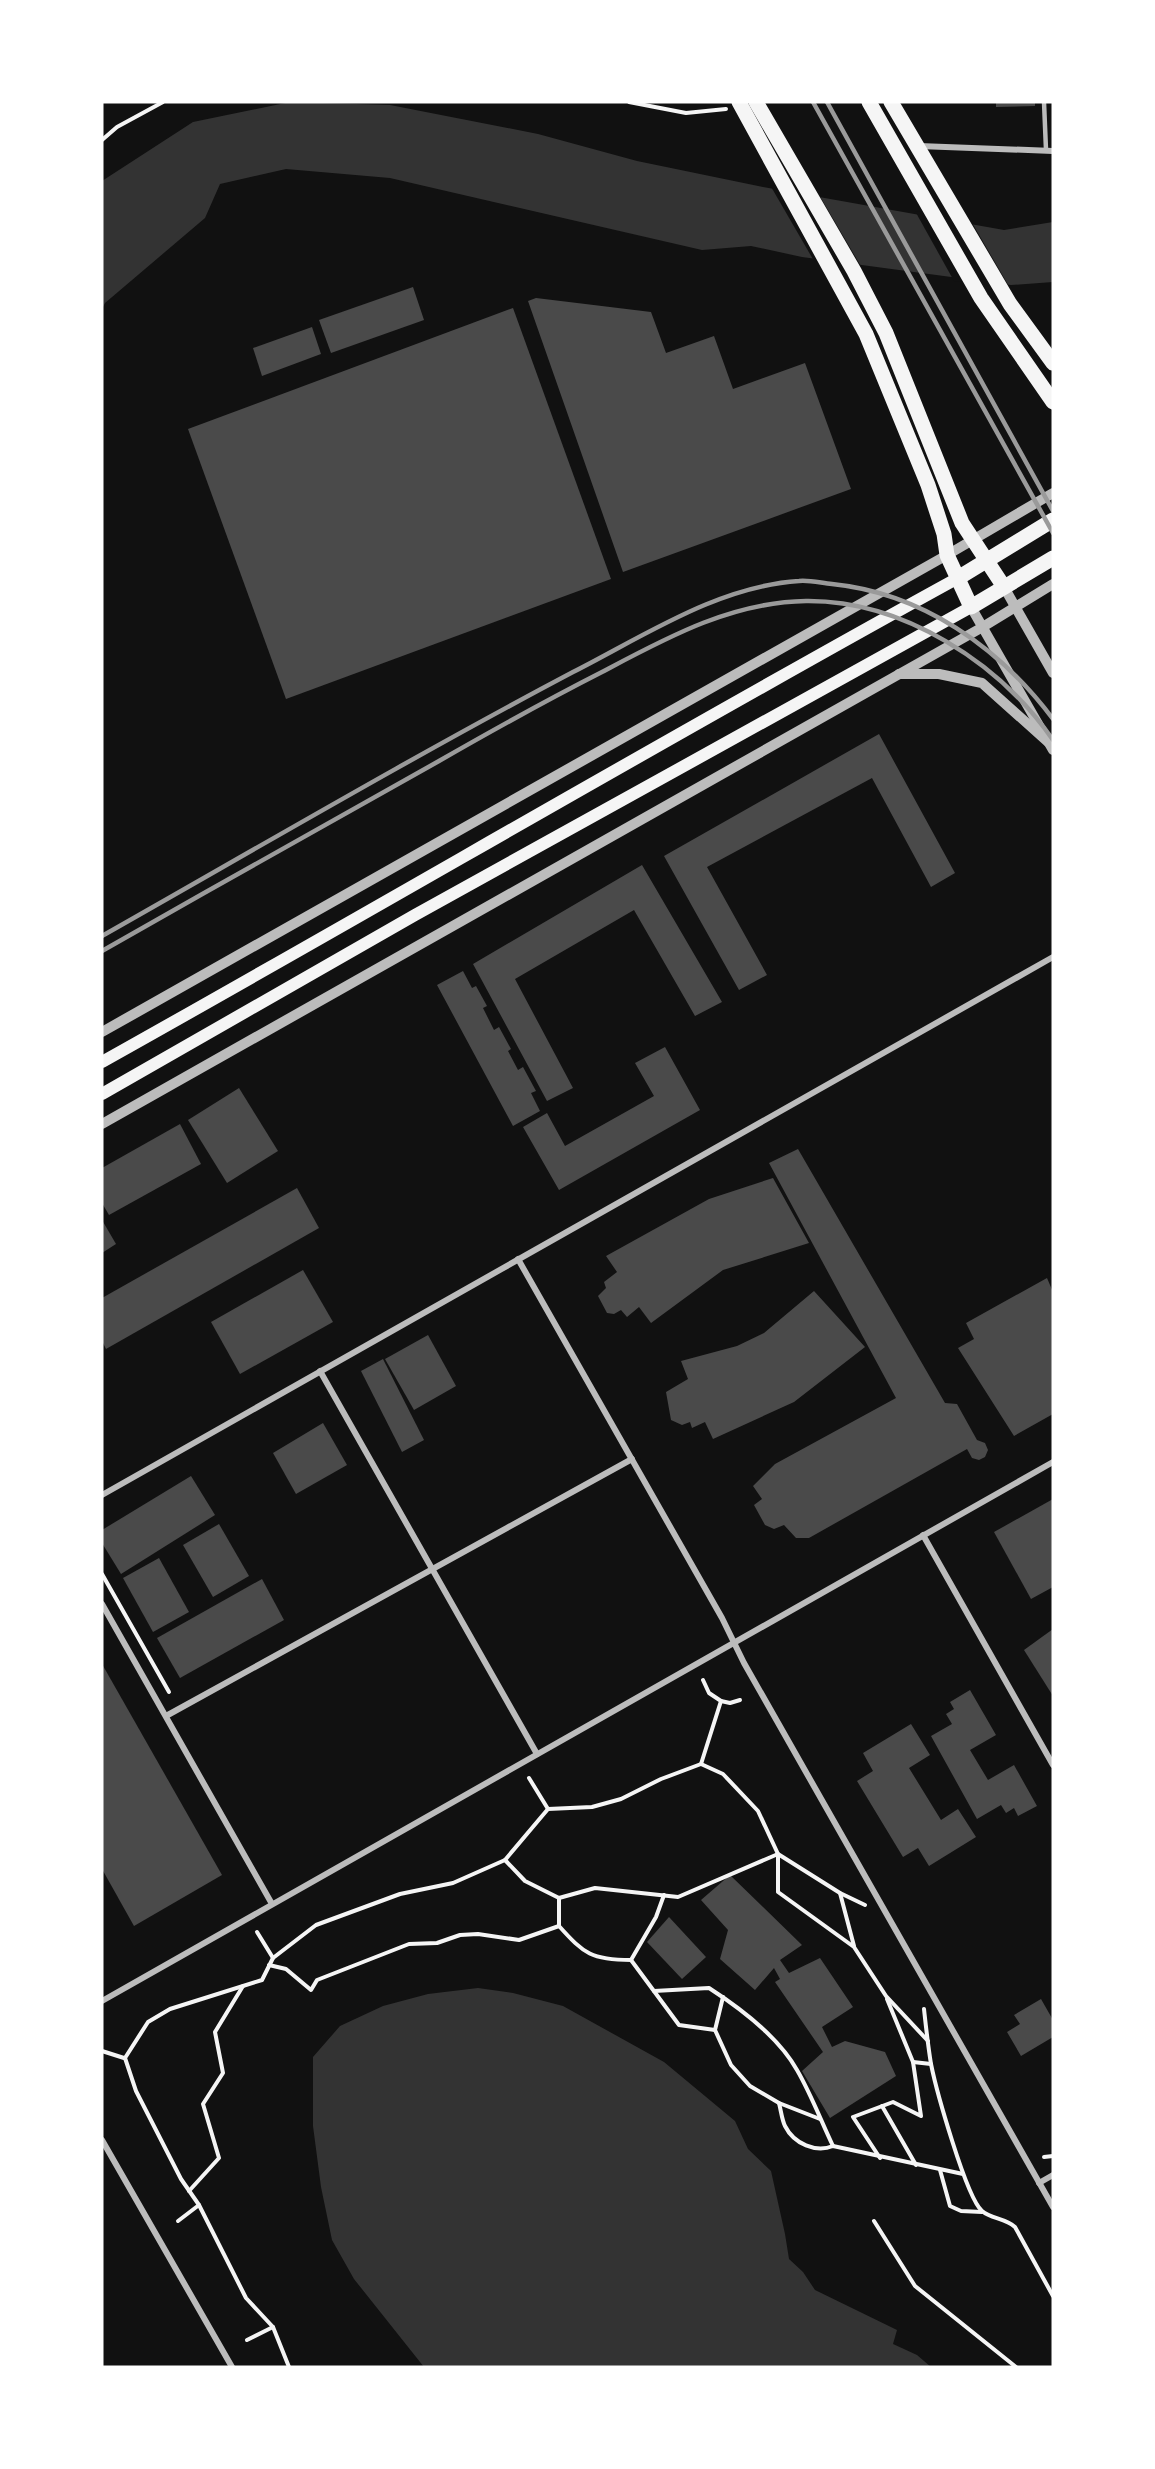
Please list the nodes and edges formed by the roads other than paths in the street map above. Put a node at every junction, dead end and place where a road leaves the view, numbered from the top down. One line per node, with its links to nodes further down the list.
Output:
1 (869, 102): 8 (main road)
2 (891, 102): 5 (main road)
3 (1044, 102): 6 (lane)
4 (745, 104): 11 (main road); 12 (main road)
5 (917, 146): 6 (street); 7 (main road)
6 (1050, 151)
7 (1053, 363)
8 (1053, 402)
9 (1053, 493): 11 (street)
10 (1053, 520): 14 (main road)
11 (975, 539): 12 (street); 14 (main road)
12 (947, 555): 15 (main road); 25 (street)
13 (1053, 558): 17 (main road)
14 (988, 560): 15 (main road); 17 (main road)
15 (958, 579): 19 (main road); 26 (main road)
16 (1053, 584): 18 (street)
17 (1004, 587): 18 (street); 19 (main road)
18 (1016, 606): 20 (street); 21 (street)
19 (971, 607): 20 (street); 27 (main road)
20 (981, 628): 22 (street); 23 (street)
21 (1053, 673)
22 (896, 674): 23 (street); 28 (street)
23 (1051, 746)
24 (1053, 957): 29 (street)
25 (102, 1032)
26 (102, 1062)
27 (102, 1094)
28 (102, 1124)
29 (519, 1259): 30 (street); 31 (street)
30 (320, 1371): 33 (street); 35 (street)
31 (632, 1459): 35 (street); 37 (street)
32 (1053, 1462): 34 (street)
33 (102, 1495)
34 (923, 1535): 37 (street); 40 (street)
35 (433, 1569): 38 (street); 39 (street)
36 (102, 1604): 38 (street)
37 (734, 1643): 39 (street); 45 (street)
38 (166, 1716): 41 (street)
39 (537, 1754): 41 (street)
40 (1053, 1765)
41 (273, 1904): 42 (street)
42 (102, 2001)
43 (102, 2140): 47 (street)
44 (1053, 2175): 45 (street)
45 (1040, 2183): 46 (street)
46 (1053, 2206)
47 (232, 2367)

